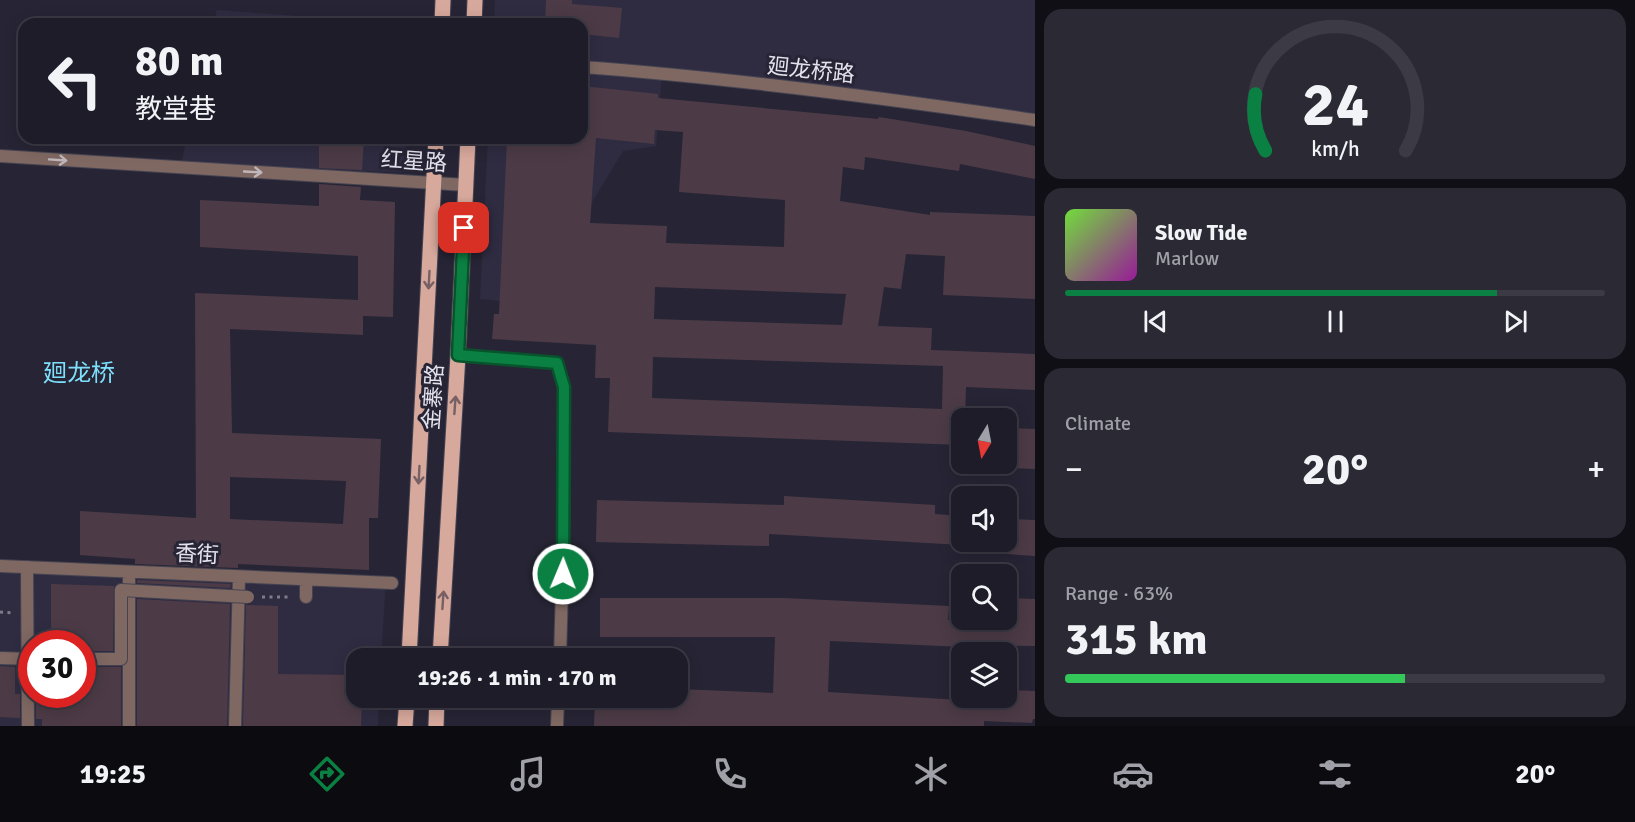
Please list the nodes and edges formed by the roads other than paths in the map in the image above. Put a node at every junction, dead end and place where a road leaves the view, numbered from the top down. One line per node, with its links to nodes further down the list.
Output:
1 (443, 0): 3 (main road)
2 (475, 0): 4 (main road)
3 (442, 18)
4 (474, 18)
5 (588, 68): 6 (street, 廻龙桥路)
6 (1035, 120)
7 (436, 144): 10 (main road, 金寨路)
8 (468, 144): 11 (main road, 金寨路)
9 (0, 156): 10 (street, 红星路, one-way to 10)
10 (434, 183): 11 (street, 红星路); 21 (main road, 金寨路, one-way to 21)
11 (466, 185): 12 (main road, 金寨路)
12 (458, 355): 22 (main road, 金寨路, one-way to 12); 23 (street)
13 (0, 566): 14 (street, 香街)
14 (27, 567): 15 (street, 香街); 30 (street)
15 (129, 572): 16 (street, 香街); 31 (street)
16 (239, 578): 17 (street, 香街); 32 (street)
17 (306, 580): 18 (street, 香街); 20 (street)
18 (392, 583)
19 (248, 597): 26 (street, bridge)
20 (306, 597)
21 (410, 648)
22 (441, 648)
23 (560, 648)
24 (0, 658): 25 (street, bridge)
25 (18, 659)
26 (96, 659)
27 (406, 708): 33 (main road)
28 (436, 708): 34 (main road)
29 (558, 708): 35 (street)
30 (28, 726)
31 (129, 726)
32 (235, 726)
33 (405, 726)
34 (435, 726)
35 (558, 726)

